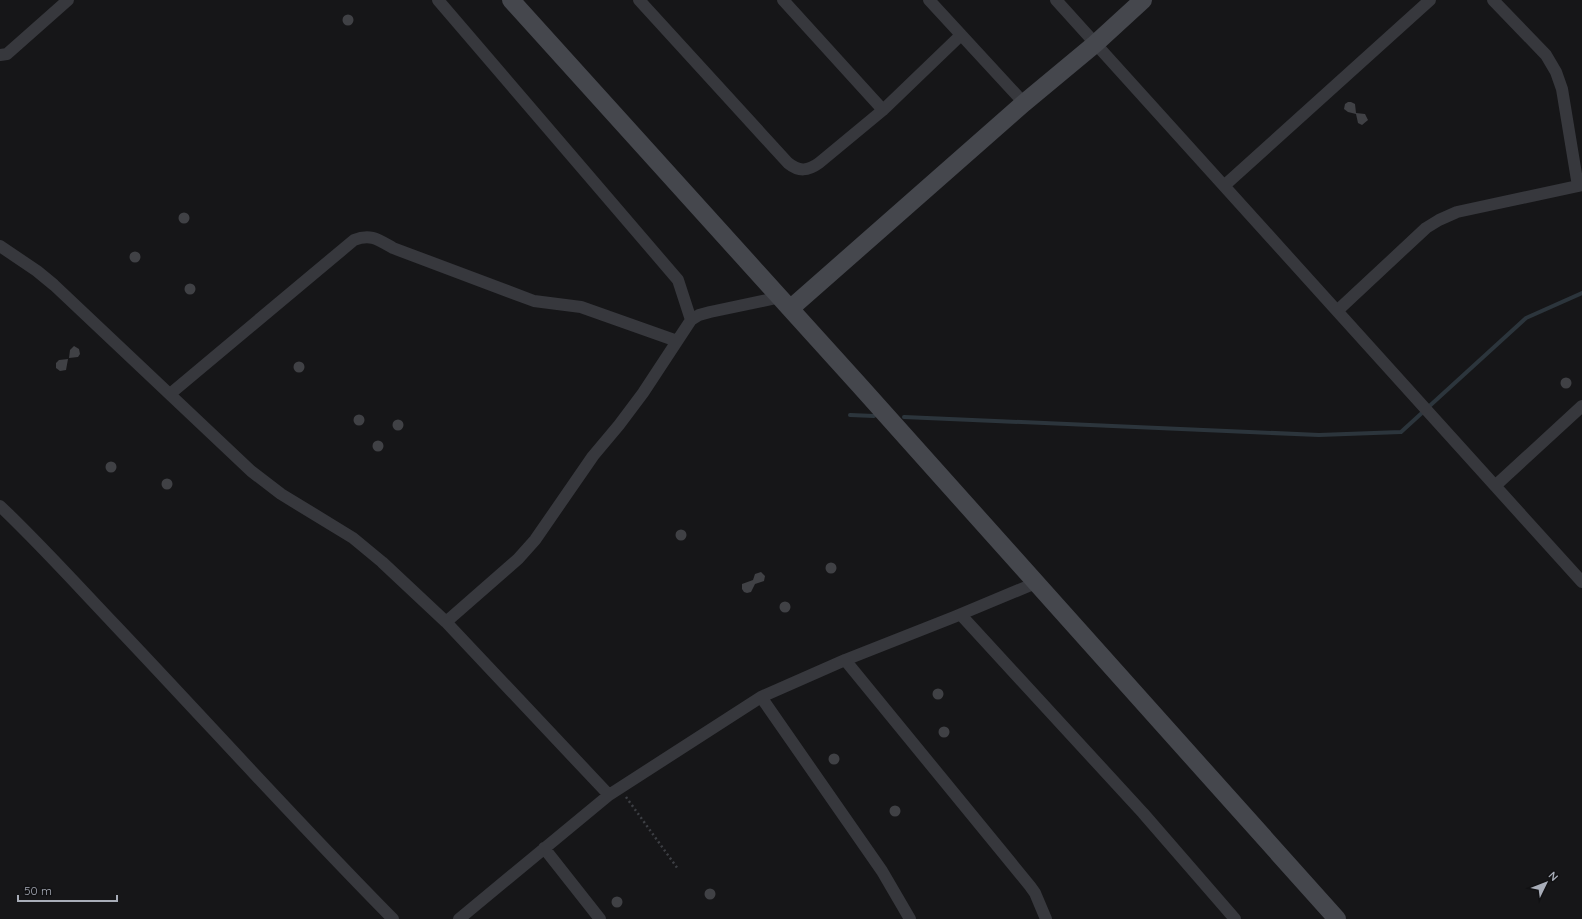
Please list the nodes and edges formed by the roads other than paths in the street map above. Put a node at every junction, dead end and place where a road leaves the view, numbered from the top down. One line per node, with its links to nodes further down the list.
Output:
1 (68, 0): 13 (street)
2 (438, 0): 21 (street)
3 (511, 0): 19 (street)
4 (639, 0): 15 (street)
5 (783, 0): 15 (street)
6 (930, 0): 11 (street)
7 (1056, 0): 12 (street)
8 (1143, 0): 12 (street)
9 (1430, 0): 16 (street)
10 (1493, 0): 17 (street)
11 (961, 35): 14 (street); 15 (street)
12 (1095, 44): 14 (street); 16 (street)
13 (0, 55)
14 (1024, 103): 19 (street)
15 (883, 110)
16 (1224, 185): 20 (street)
17 (1580, 185): 20 (street)
18 (0, 246): 23 (street)
19 (786, 303): 21 (street); 27 (street)
20 (1337, 311): 25 (street)
21 (691, 320): 22 (street)
22 (677, 341): 23 (street); 30 (street)
23 (170, 394): 30 (street)
24 (1582, 406): 25 (street)
25 (1495, 486): 28 (street)
26 (0, 506): 36 (street)
27 (1038, 582): 29 (street); 43 (street)
28 (1582, 582)
29 (961, 615): 31 (street); 42 (street)
30 (446, 622): 33 (street)
31 (845, 660): 32 (street); 41 (street)
32 (761, 697): 33 (street); 40 (street)
33 (609, 795): 34 (street)
34 (544, 848): 35 (street); 39 (street)
35 (478, 904): 37 (street); 38 (street)
36 (393, 919)
37 (459, 919)
38 (475, 919)
39 (600, 919)
40 (910, 919)
41 (1046, 919)
42 (1235, 919)
43 (1337, 919)

